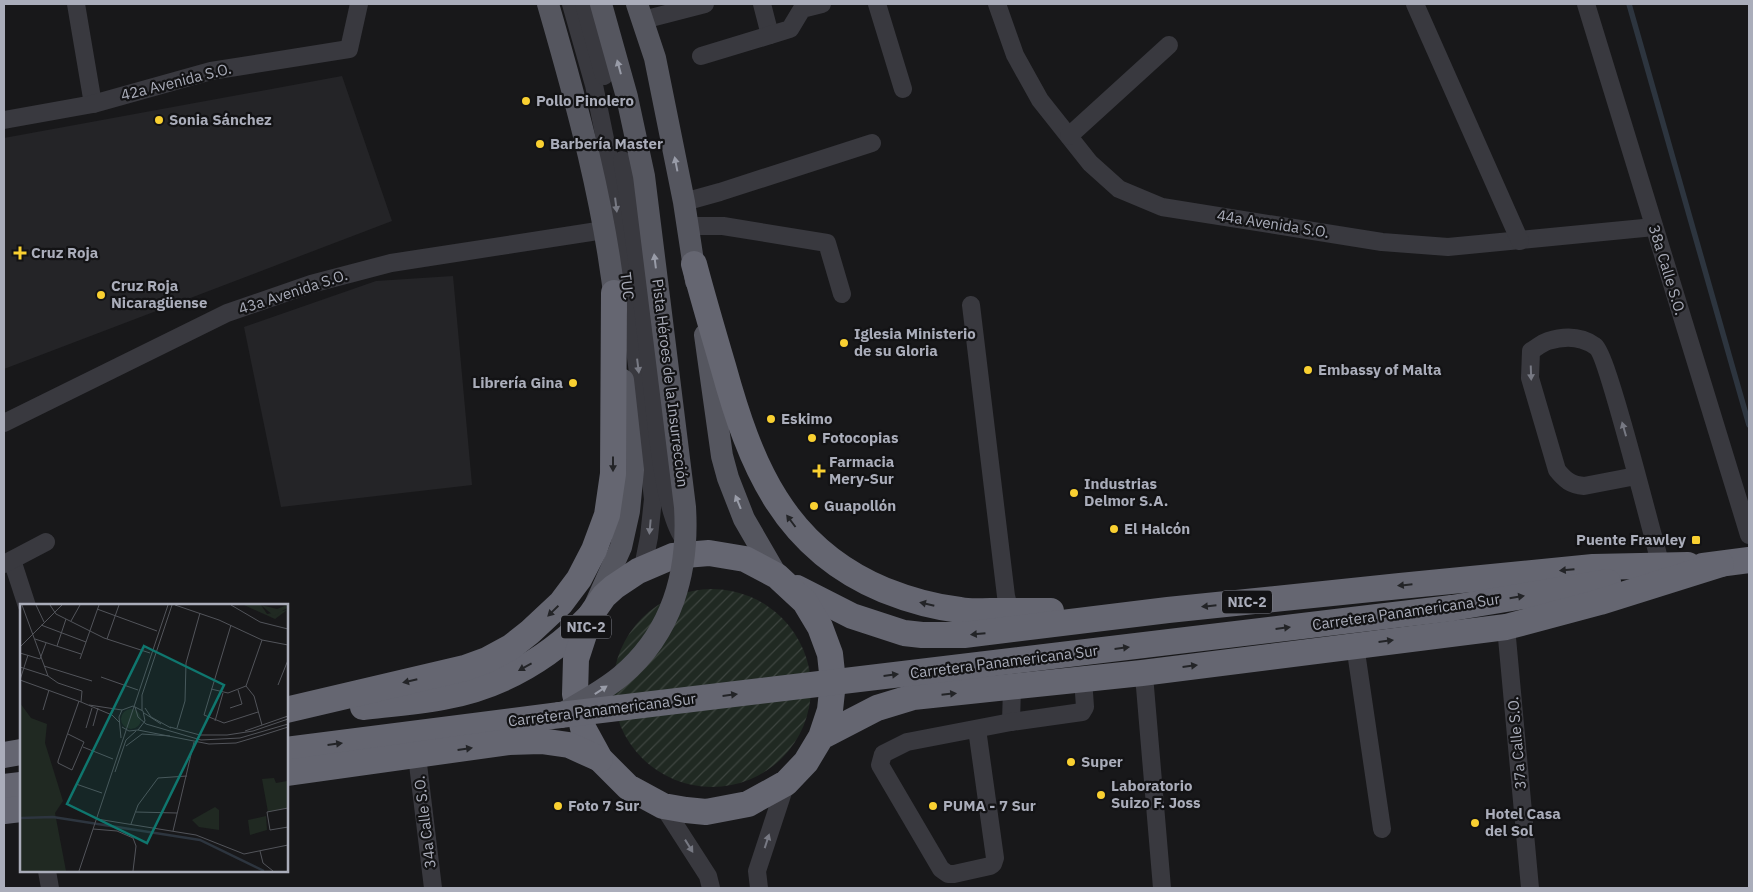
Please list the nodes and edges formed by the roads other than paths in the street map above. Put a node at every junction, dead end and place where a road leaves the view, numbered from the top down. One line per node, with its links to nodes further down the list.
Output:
1 (76, 4): 21 (street)
2 (359, 4): 21 (street, 42a Avenida S.O.)
3 (538, 4): 19 (street)
4 (548, 4): 19 (main road)
5 (571, 4): 43 (street, TUC, one-way to 43)
6 (584, 4): 38 (street, TUC)
7 (601, 4): 54 (main road, Pista Héroes de la Insurrección, one-way to 7, bridge)
8 (705, 4): 15 (street)
9 (762, 4): 16 (street)
10 (822, 4): 16 (street)
11 (878, 4): 20 (street)
12 (997, 4): 23 (street, 44a Avenida S.O.)
13 (1414, 4): 29 (street)
14 (1586, 4): 27 (street, 38a Calle S.O.)
15 (640, 12): 25 (main road, one-way to 15)
16 (770, 35): 18 (street)
17 (1169, 45): 23 (street)
18 (701, 56)
19 (572, 84): 28 (main road)
20 (903, 89)
21 (93, 104): 22 (street, 42a Avenida S.O.)
22 (4, 120)
23 (1069, 136): 29 (street, 44a Avenida S.O.)
24 (872, 143): 25 (street)
25 (684, 202): 26 (main road)
26 (688, 226): 30 (main road); 32 (street)
27 (1654, 227): 29 (street, 44a Avenida S.O.); 36 (street, 38a Calle S.O.)
28 (604, 230): 31 (main road); 34 (street, 43a Avenida S.O.)
29 (1520, 241)
30 (694, 264): 44 (main road, one-way to 30); 47 (highway, one-way to 30)
31 (614, 293): 46 (main road); 53 (highway, one-way to 53)
32 (842, 294)
33 (971, 305): 47 (street)
34 (4, 423)
35 (1636, 476): 35 (street, one-way to 35); 42 (street)
36 (1749, 535)
37 (46, 542): 40 (street)
38 (709, 553): 43 (highway, NIC-2); 44 (highway, NIC-2)
39 (1749, 560): 41 (highway, Carretera Panamericana Sur / NIC-2)
40 (8, 562): 45 (street)
41 (1721, 564): 42 (highway, Carretera Panamericana Sur / NIC-2); 48 (highway, Carretera Panamericana Sur / NIC-2); 54 (highway, Carretera Panamericana Sur / NIC-2, one-way to 41, bridge)
42 (1661, 566): 47 (highway, Carretera Panamericana Sur / NIC-2, one-way to 47)
43 (638, 570): 46 (highway, NIC-2)
44 (781, 579): 47 (highway, Carretera Panamericana Sur / NIC-2, one-way to 44); 58 (highway, NIC-2)
45 (26, 604)
46 (590, 616): 55 (highway, NIC-2, one-way to 55); 63 (highway, NIC-2)
47 (1012, 620)
48 (1506, 627): 49 (highway, Carretera Panamericana Sur / NIC-2, one-way to 48); 78 (street, 37a Calle S.O.)
49 (1355, 645): 50 (highway, Carretera Panamericana Sur / NIC-2, one-way to 49); 71 (street)
50 (1142, 673): 51 (highway, Carretera Panamericana Sur / NIC-2); 77 (street)
51 (1083, 679): 52 (highway, Carretera Panamericana Sur / NIC-2); 56 (street)
52 (1012, 687): 56 (street); 58 (highway, Carretera Panamericana Sur / NIC-2, one-way to 52)
53 (288, 710)
54 (560, 715): 59 (highway, Carretera Panamericana Sur / NIC-2, one-way to 54)
55 (288, 717)
56 (1012, 722): 57 (street)
57 (977, 729): 57 (street)
58 (821, 737): 65 (highway, NIC-2)
59 (288, 750)
60 (20, 752): 61 (highway)
61 (4, 755)
62 (417, 756): 63 (highway, Carretera Panamericana Sur / NIC-2, one-way to 63); 64 (highway, Carretera Panamericana Sur / NIC-2); 74 (street, 34a Calle S.O.)
63 (600, 759): 68 (highway, NIC-2)
64 (288, 773)
65 (786, 783): 68 (highway, NIC-2); 76 (street, one-way to 65)
66 (20, 784): 67 (highway)
67 (4, 787)
68 (664, 806): 75 (street, one-way to 75)
69 (20, 809): 70 (highway)
70 (4, 811)
71 (1382, 829)
72 (47, 872): 73 (street)
73 (50, 888)
74 (433, 888)
75 (711, 888)
76 (759, 888)
77 (1162, 888)
78 (1530, 888)

